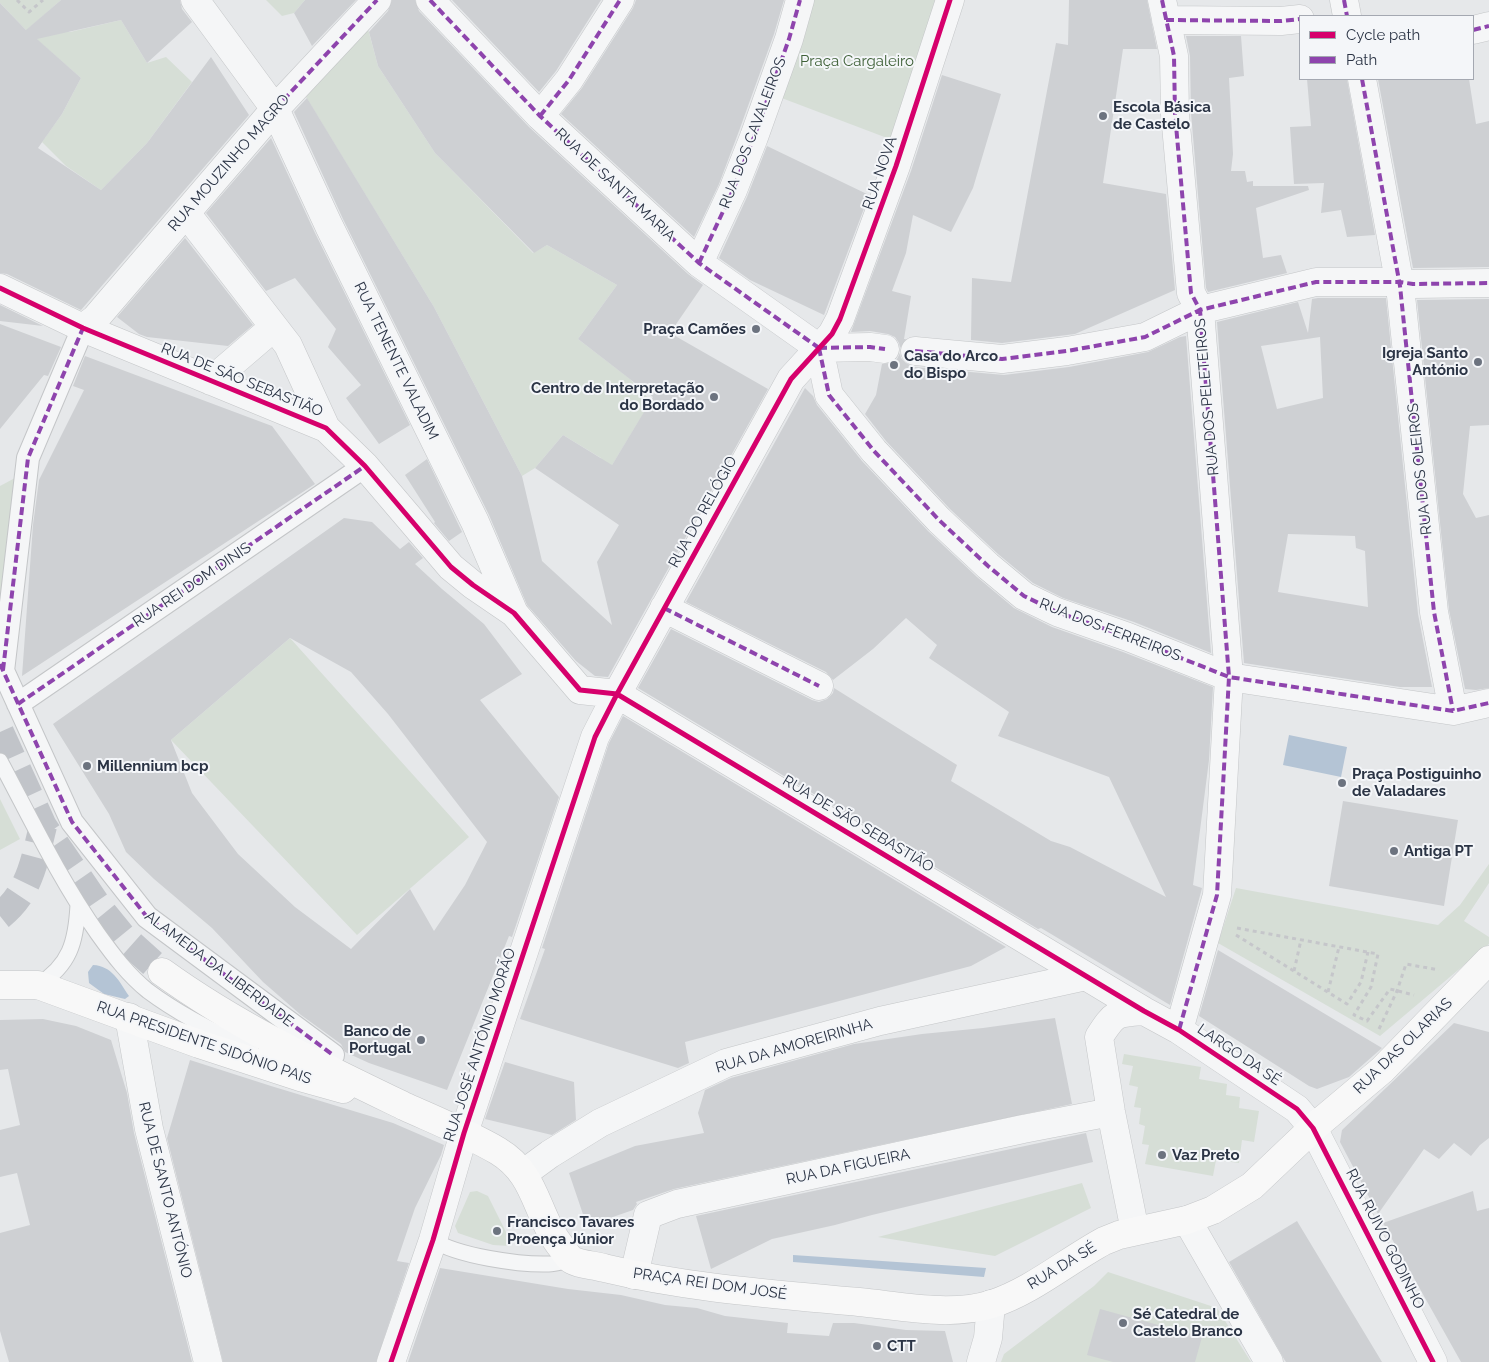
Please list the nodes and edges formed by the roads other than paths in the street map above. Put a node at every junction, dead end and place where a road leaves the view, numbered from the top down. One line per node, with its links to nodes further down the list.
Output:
1 (195, 0): 12 (street, RUA TENENTE VALADIM)
2 (377, 0): 12 (street, RUA MOUZINHO MAGRO)
3 (430, 0): 13 (street, RUA DE SANTA MARIA)
4 (620, 0): 13 (street)
5 (800, 0): 15 (street, RUA DOS CAVALEIROS)
6 (950, 0): 22 (street, RUA NOVA)
7 (1164, 10): 8 (street); 19 (street, RUA DOS PELETEIROS)
8 (1299, 19)
9 (1489, 26): 10 (street)
10 (1474, 30)
11 (1362, 80): 16 (street, RUA DOS OLEIROS)
12 (275, 110): 14 (street, RUA MOUZINHO MAGRO); 29 (street, RUA TENENTE VALADIM)
13 (540, 116): 15 (street, RUA DE SANTA MARIA)
14 (186, 213): 20 (street); 21 (street, RUA MOUZINHO MAGRO)
15 (698, 263): 22 (street, RUA DE SANTA MARIA)
16 (1400, 282): 17 (street); 19 (street); 36 (street, RUA DOS OLEIROS)
17 (1489, 283)
18 (0, 288): 21 (street, RUA DE SÃO SEBASTIÃO)
19 (1200, 310): 24 (street); 31 (street, RUA DOS PELETEIROS)
20 (274, 327): 25 (street); 26 (street)
21 (83, 328): 25 (street, RUA DE SÃO SEBASTIÃO); 30 (street)
22 (819, 348): 23 (street); 28 (street, RUA DO RELÓGIO); 31 (street, RUA DOS FERREIROS)
23 (885, 349)
24 (915, 351)
25 (212, 381): 26 (street, RUA DE SÃO SEBASTIÃO)
26 (326, 428): 27 (street, RUA DE SÃO SEBASTIÃO)
27 (365, 466): 29 (street, RUA DE SÃO SEBASTIÃO); 35 (street, RUA REI DOM DINIS)
28 (664, 608): 32 (street); 33 (street, RUA DO RELÓGIO)
29 (514, 613): 33 (street, RUA DE SÃO SEBASTIÃO)
30 (2, 667): 35 (street, ALAMEDA DA LIBERDADE)
31 (1230, 677): 36 (street, RUA DOS FERREIROS); 46 (street, RUA DOS PELETEIROS)
32 (819, 686)
33 (617, 694): 41 (street, RUA DE SÃO SEBASTIÃO); 52 (street, RUA JOSÉ ANTÓNIO MORÃO)
34 (1489, 703): 36 (street, RUA DOS FERREIROS)
35 (18, 704): 47 (street, ALAMEDA DA LIBERDADE)
36 (1453, 711)
37 (0, 761): 38 (lane)
38 (78, 905): 43 (lane); 48 (lane)
39 (1489, 960): 51 (main road, RUA DAS OLARIAS)
40 (162, 972): 48 (main road)
41 (1086, 976): 44 (street, RUA DE SÃO SEBASTIÃO); 53 (street, RUA DA AMOREIRINHA)
42 (0, 985): 43 (main road, RUA PRESIDENTE SIDÓNIO PAIS)
43 (38, 985): 45 (main road, RUA PRESIDENTE SIDÓNIO PAIS)
44 (1144, 1011): 46 (street, LARGO DA SÉ); 50 (street)
45 (129, 1017): 49 (main road, RUA PRESIDENTE SIDÓNIO PAIS); 60 (street, RUA DE SANTO ANTÓNIO)
46 (1179, 1030): 51 (street, LARGO DA SÉ)
47 (333, 1055)
48 (350, 1079): 49 (main road)
49 (407, 1107): 52 (main road)
50 (1111, 1112): 55 (street); 58 (street, RUA DA FIGUEIRA)
51 (1314, 1128): 54 (main road); 64 (street, RUA RUIVO GODINHO)
52 (464, 1133): 53 (main road); 56 (street, RUA JOSÉ ANTÓNIO MORÃO)
53 (524, 1173): 57 (main road)
54 (1187, 1220): 55 (main road); 63 (street)
55 (1135, 1232): 59 (main road, RUA DA SÉ)
56 (433, 1240): 57 (lane); 61 (street, RUA JOSÉ ANTÓNIO MORÃO)
57 (572, 1260): 58 (main road, PRAÇA REI DOM JOSÉ)
58 (634, 1275): 59 (main road, PRAÇA REI DOM JOSÉ)
59 (991, 1304): 62 (street)
60 (208, 1362)
61 (391, 1362)
62 (981, 1362)
63 (1269, 1362)
64 (1434, 1362)

